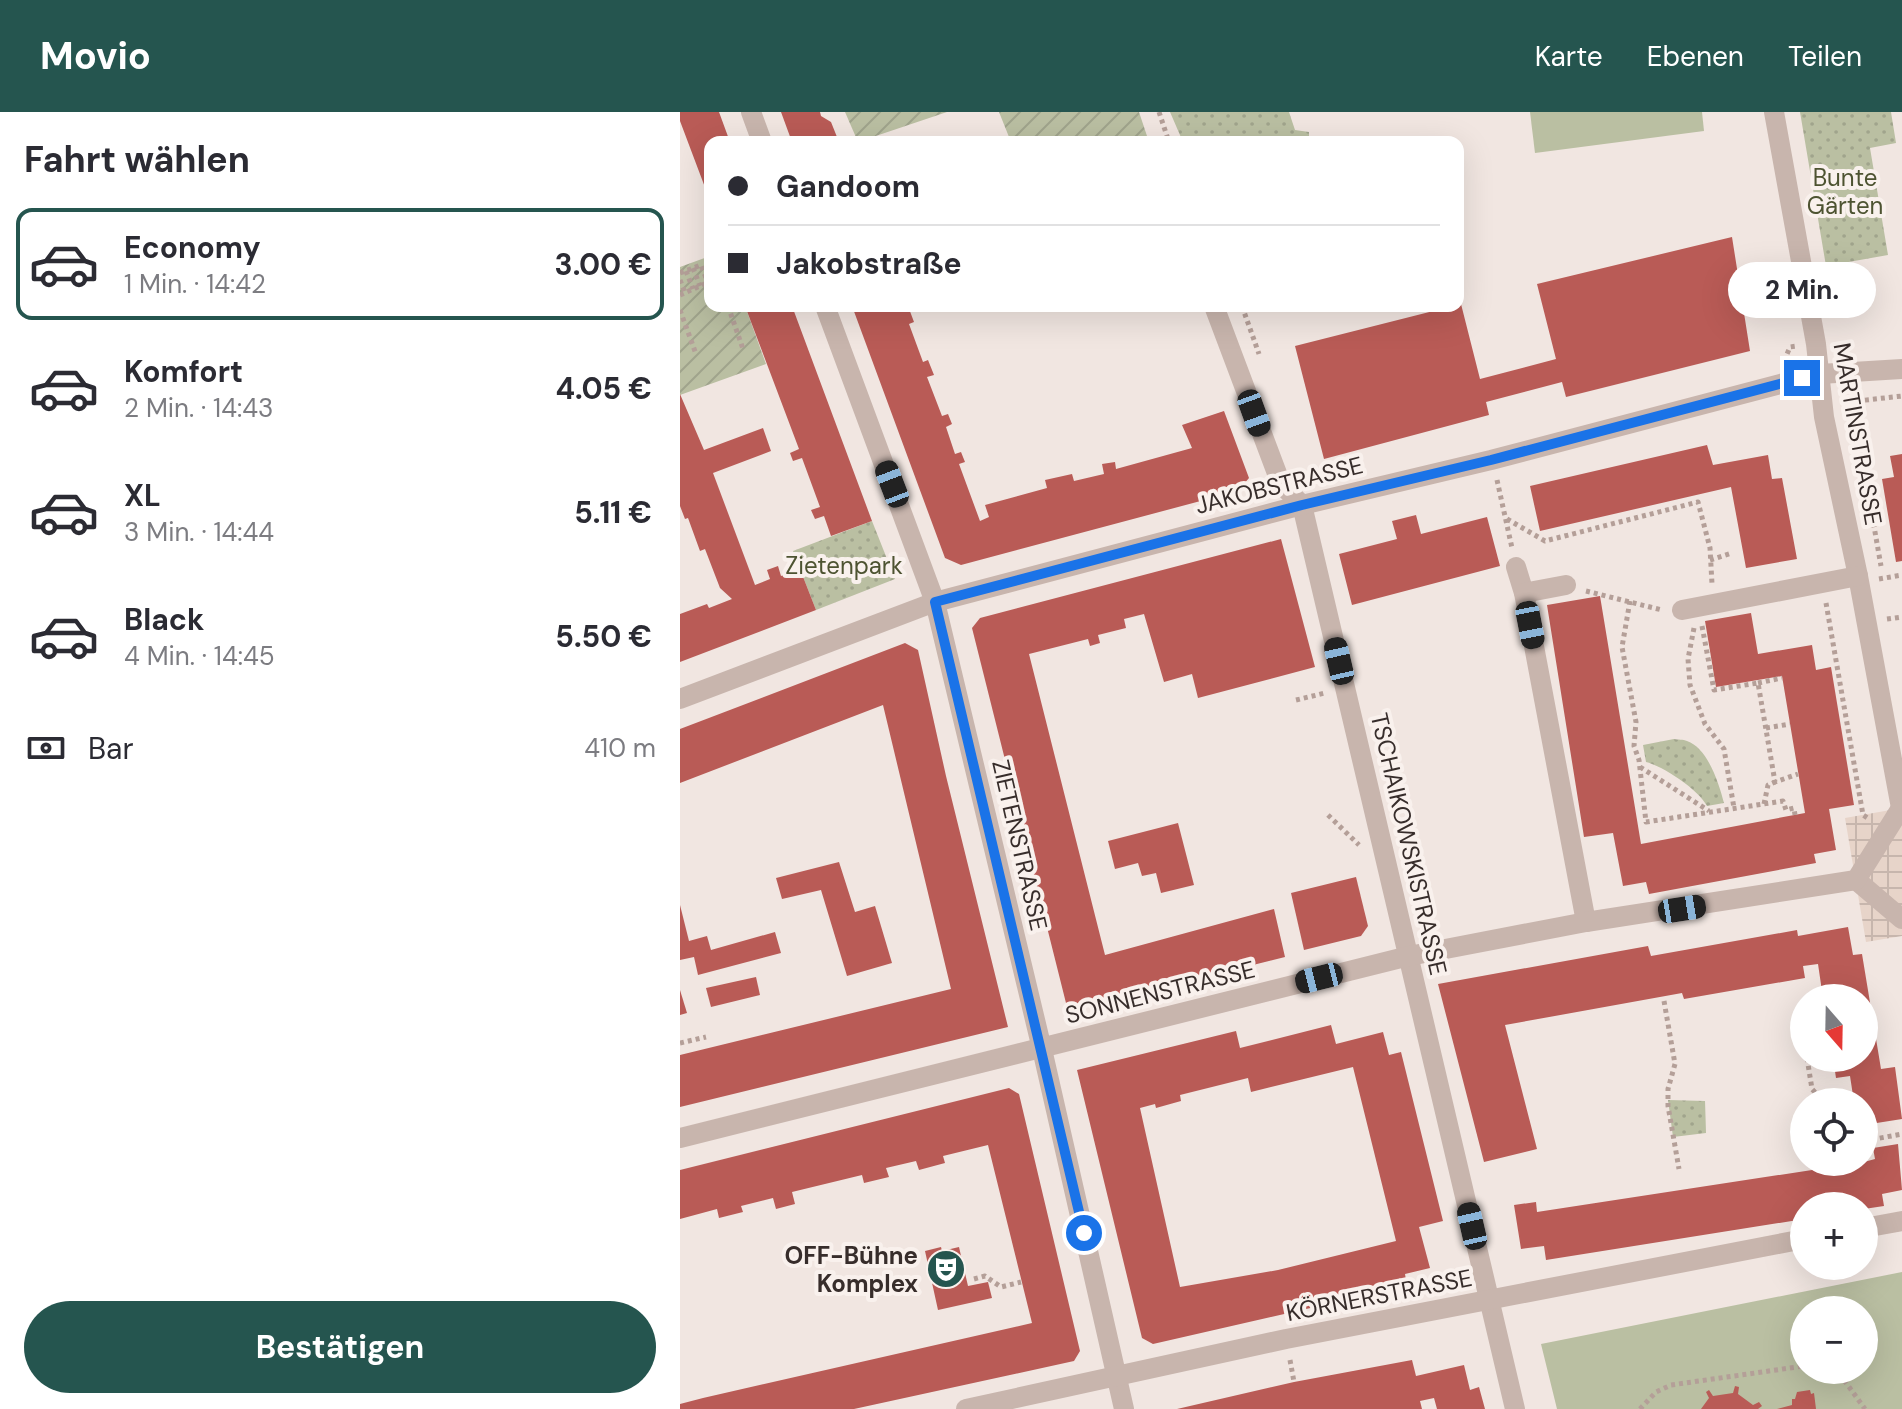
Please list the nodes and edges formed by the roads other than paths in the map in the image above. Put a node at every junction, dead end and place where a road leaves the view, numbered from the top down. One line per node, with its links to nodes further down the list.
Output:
1 (751, 112): 3 (street)
2 (1774, 112): 7 (street, MARTINSTRASSE)
3 (760, 136)
4 (827, 312): 13 (street, ZIETENSTRASSE)
5 (1216, 312): 8 (street, TSCHAIKOWSKISTRASSE)
6 (1902, 369): 7 (street, JAKOBSTRASSE)
7 (1820, 374): 8 (street, JAKOBSTRASSE); 10 (street, MARTINSTRASSE)
8 (1302, 505): 13 (street, JAKOBSTRASSE); 20 (street, TSCHAIKOWSKISTRASSE)
9 (1513, 563): 12 (street)
10 (1858, 576): 14 (street); 16 (street, MARTINSTRASSE)
11 (1566, 585): 12 (street)
12 (1524, 593): 19 (street)
13 (935, 602): 15 (street, JAKOBSTRASSE); 21 (street, ZIETENSTRASSE)
14 (1682, 610)
15 (680, 699)
16 (1902, 809): 17 (street)
17 (1856, 880): 18 (street); 19 (street, SONNENSTRASSE)
18 (1902, 919)
19 (1586, 922): 20 (street, SONNENSTRASSE)
20 (1409, 956): 21 (street, SONNENSTRASSE); 26 (street, TSCHAIKOWSKISTRASSE)
21 (1042, 1049): 22 (street, SONNENSTRASSE); 27 (street, ZIETENSTRASSE)
22 (680, 1138)
23 (1902, 1221): 24 (street)
24 (1878, 1225)
25 (1790, 1242): 26 (street, KÖRNERSTRASSE)
26 (1490, 1299): 27 (street, KÖRNERSTRASSE); 30 (street, TSCHAIKOWSKISTRASSE)
27 (1117, 1378): 28 (street, KÖRNERSTRASSE); 29 (street, ZIETENSTRASSE)
28 (966, 1409)
29 (1124, 1409)
30 (1515, 1409)

